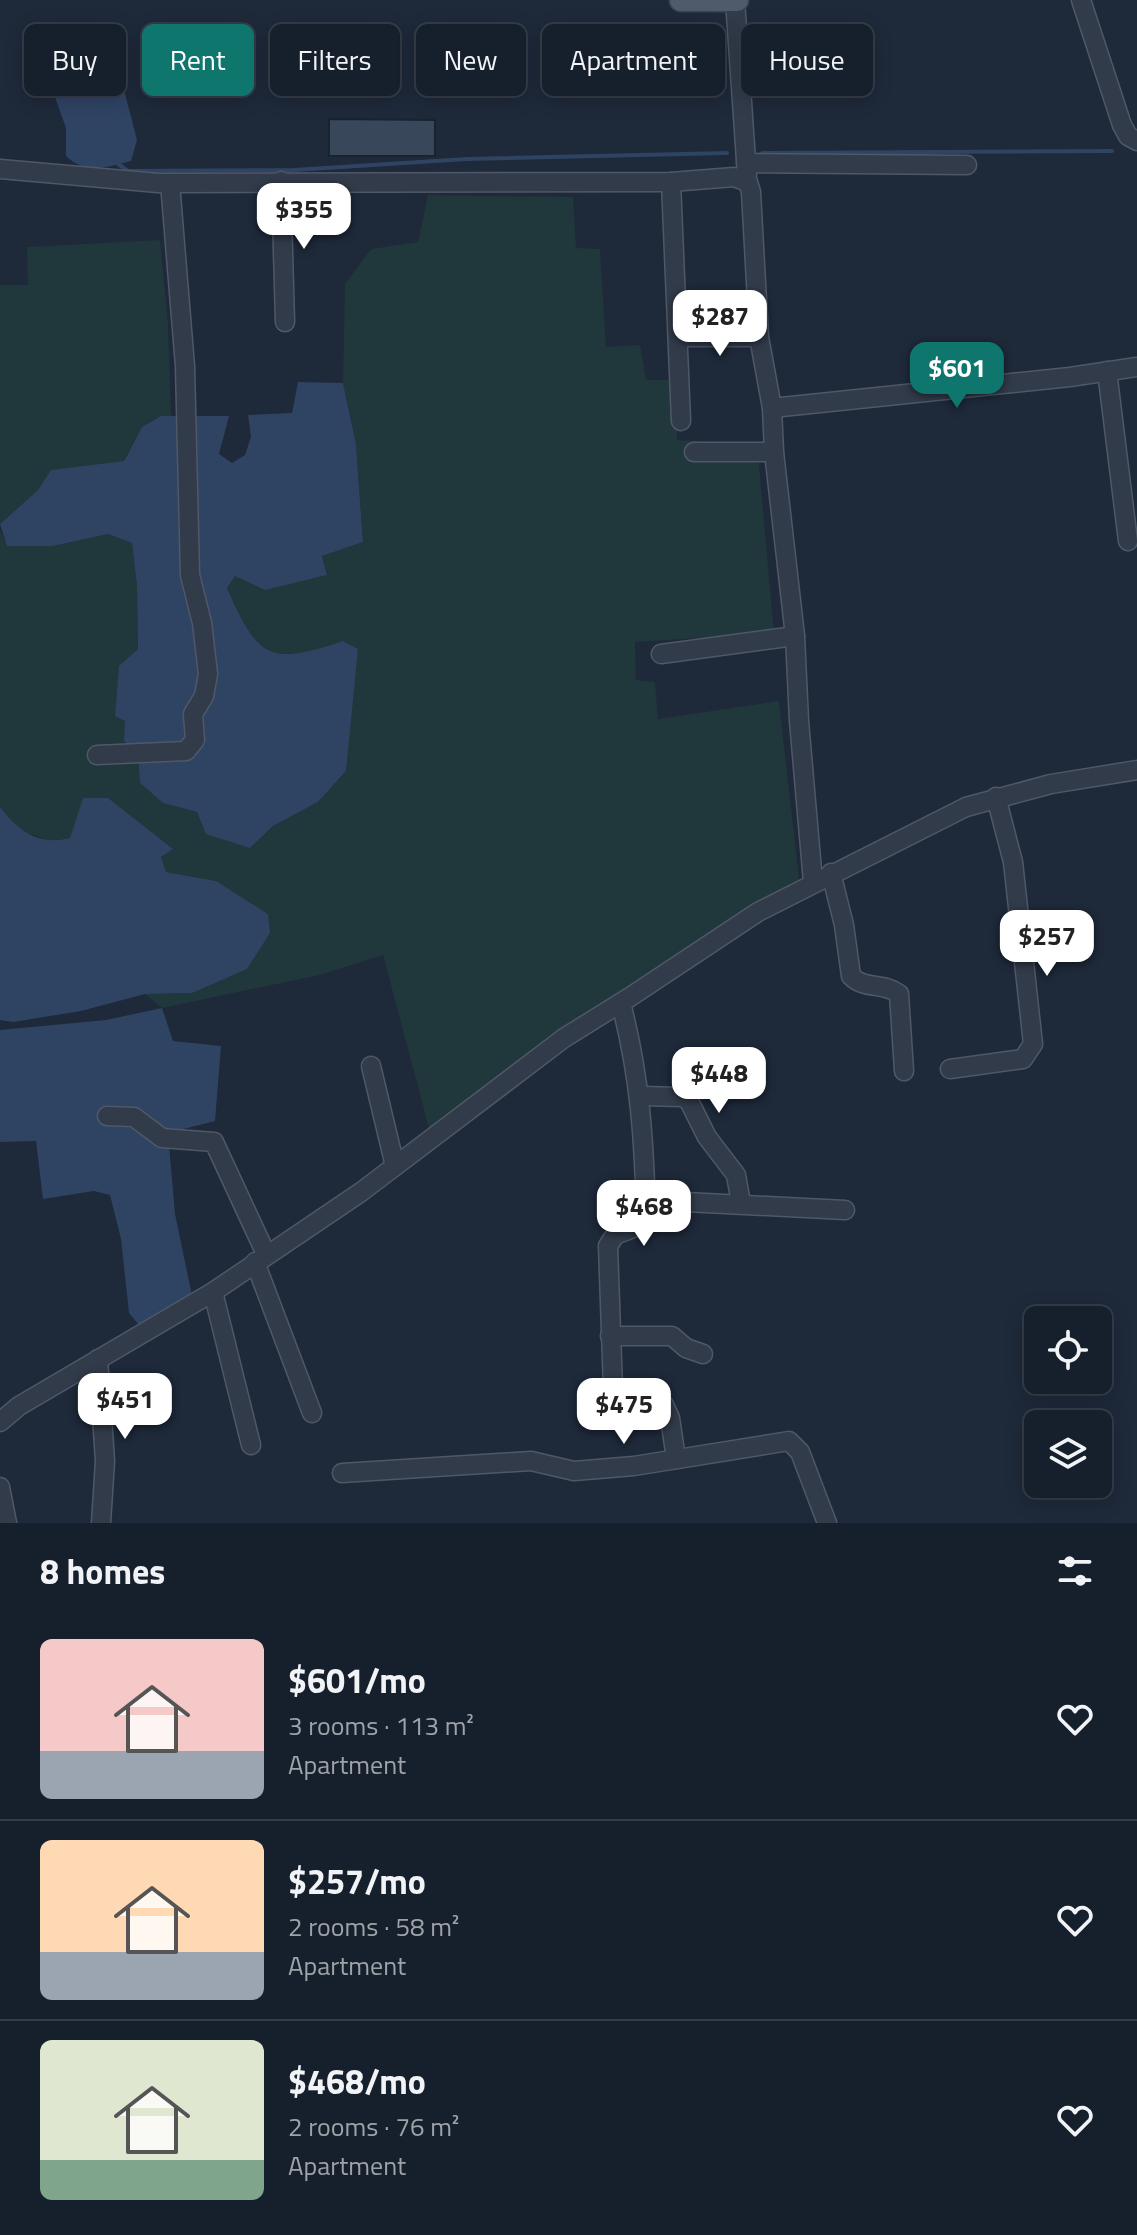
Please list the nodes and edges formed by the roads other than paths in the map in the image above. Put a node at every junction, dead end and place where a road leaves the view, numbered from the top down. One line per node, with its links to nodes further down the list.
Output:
1 (681, 0): 2 (main road)
2 (688, 0): 3 (main road)
3 (736, 0): 8 (street)
4 (1081, 0): 5 (street)
5 (1137, 141)
6 (967, 165): 8 (street)
7 (0, 169): 11 (street)
8 (747, 172): 10 (street); 14 (street)
9 (281, 181): 10 (street); 11 (street); 12 (street)
10 (671, 182): 13 (street)
11 (170, 183): 24 (street)
12 (285, 322)
13 (680, 337): 14 (street); 18 (street)
14 (759, 337): 17 (street)
15 (1137, 367): 16 (street)
16 (1107, 371): 17 (street); 21 (street)
17 (772, 408): 20 (street)
18 (681, 421)
19 (694, 452): 20 (street)
20 (774, 452): 22 (street)
21 (1128, 541)
22 (795, 636): 23 (street); 28 (street)
23 (661, 654)
24 (97, 755)
25 (1137, 770): 26 (street)
26 (996, 797): 27 (street); 31 (street)
27 (831, 873): 28 (street); 32 (street)
28 (813, 882): 29 (street)
29 (621, 1003): 33 (street); 35 (street)
30 (371, 1066): 35 (street)
31 (950, 1069)
32 (904, 1071)
33 (641, 1096): 36 (street); 37 (street)
34 (107, 1116): 39 (street)
35 (395, 1166): 39 (street)
36 (646, 1200): 37 (street); 41 (street)
37 (741, 1203): 38 (street)
38 (845, 1210)
39 (261, 1258): 40 (street); 44 (street)
40 (213, 1292): 43 (street); 46 (street)
41 (610, 1336): 42 (street); 47 (street)
42 (703, 1354)
43 (98, 1359): 45 (street); 51 (street)
44 (312, 1413)
45 (0, 1422)
46 (251, 1445)
47 (676, 1459): 48 (street); 52 (street)
48 (342, 1473)
49 (0, 1487): 50 (street)
50 (7, 1523)
51 (101, 1523)
52 (827, 1523)

